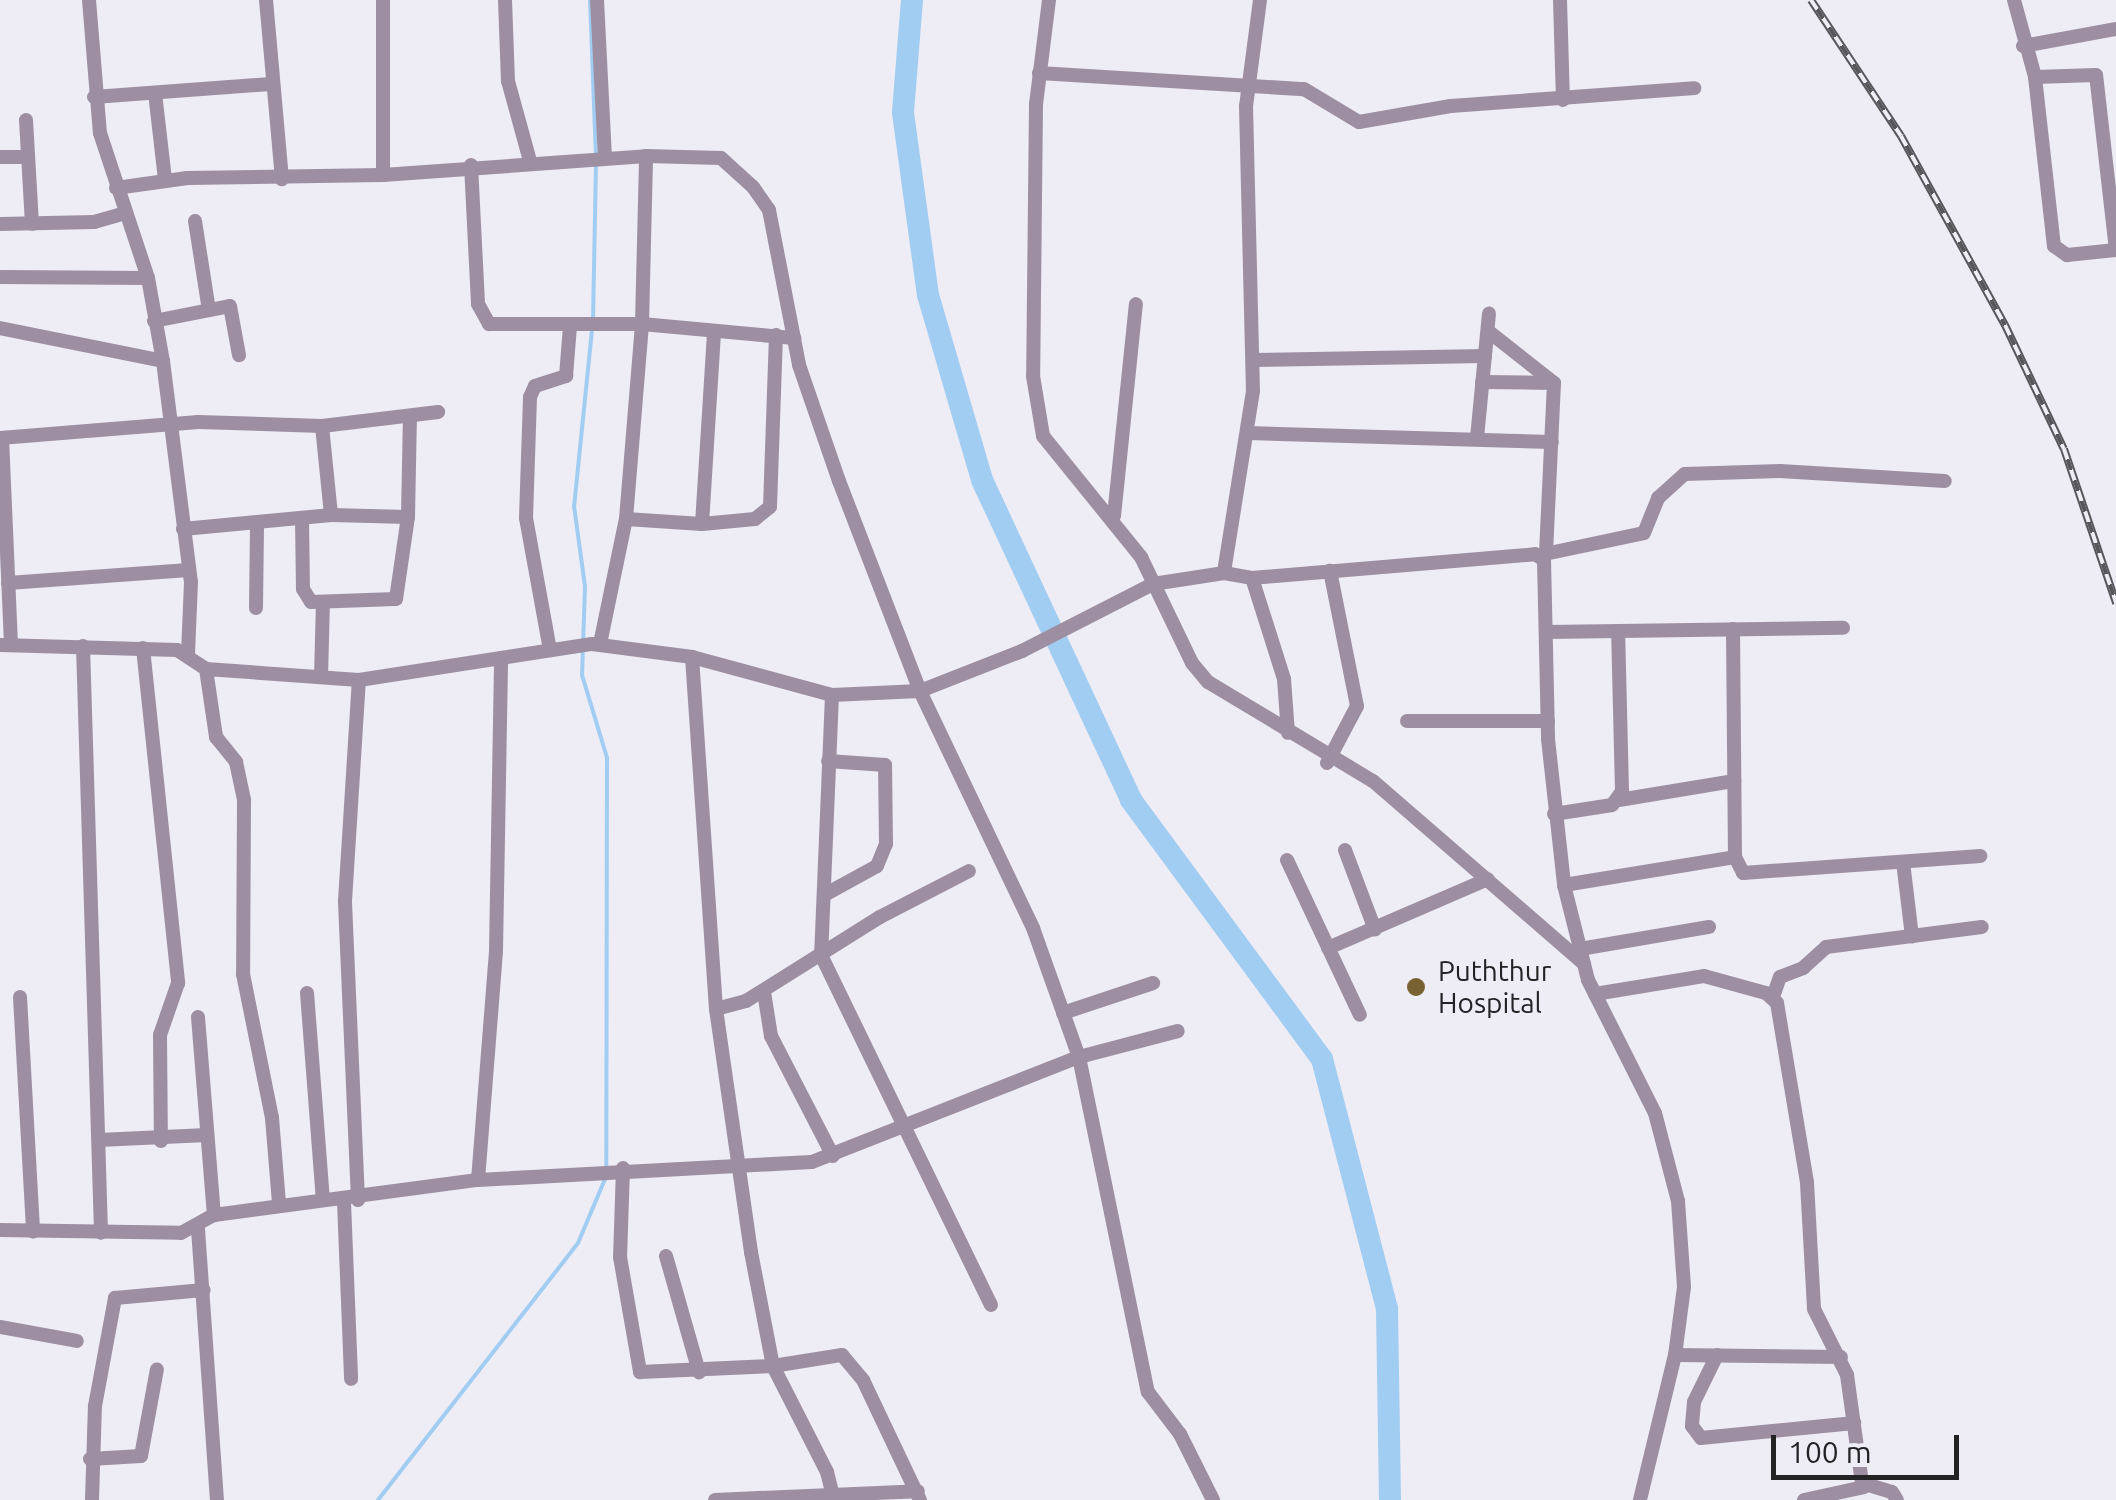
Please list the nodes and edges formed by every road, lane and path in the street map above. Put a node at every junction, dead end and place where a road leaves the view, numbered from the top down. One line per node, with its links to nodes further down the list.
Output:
1 (89, 0): 18 (street)
2 (266, 0): 15 (street)
3 (382, 0): 27 (street)
4 (505, 0): 25 (street)
5 (597, 0): 24 (street)
6 (1049, 0): 12 (street)
7 (1260, 0): 14 (street)
8 (1560, 0): 19 (street)
9 (2014, 0): 11 (street)
10 (2116, 29): 11 (street)
11 (2024, 46): 13 (street)
12 (1039, 74): 14 (street); 65 (street)
13 (2035, 77): 13 (street)
14 (1248, 83): 19 (street); 50 (street)
15 (271, 84): 17 (street); 28 (street)
16 (1694, 88): 19 (street)
17 (155, 93): 18 (street); 29 (street)
18 (94, 97): 30 (street)
19 (1563, 100)
20 (26, 120): 23 (street)
21 (646, 156): 24 (street); 41 (street); 47 (street)
22 (0, 157): 23 (street)
23 (28, 157): 34 (street)
24 (608, 158): 25 (street)
25 (530, 161): 26 (street)
26 (471, 166): 27 (street); 42 (street)
27 (383, 175): 28 (street)
28 (282, 179): 29 (street)
29 (165, 180): 30 (street)
30 (116, 188): 31 (street)
31 (125, 213): 34 (street); 36 (street)
32 (194, 221): 38 (street)
33 (0, 224): 34 (street)
34 (32, 224)
35 (0, 277): 36 (street)
36 (148, 278): 40 (street)
37 (1136, 304): 65 (street)
38 (209, 310): 40 (street); 48 (street)
39 (1489, 314): 44 (street)
40 (154, 321): 51 (street)
41 (642, 324): 42 (street); 45 (street); 67 (street)
42 (574, 326): 88 (street)
43 (0, 328): 51 (street)
44 (1488, 331): 49 (street); 53 (street)
45 (714, 334): 46 (street); 69 (street)
46 (776, 335): 47 (street); 69 (street)
47 (794, 338): 95 (street)
48 (239, 355)
49 (1485, 356): 50 (street); 52 (street)
50 (1253, 360): 58 (street)
51 (163, 361): 56 (street)
52 (1482, 382): 53 (street); 60 (street)
53 (1554, 383): 61 (street)
54 (438, 412): 55 (street)
55 (410, 416): 57 (street); 64 (street)
56 (170, 425): 57 (street); 59 (street); 70 (street)
57 (322, 426): 63 (street)
58 (1248, 433): 60 (street); 74 (street)
59 (1, 438): 76 (street)
60 (1477, 438): 61 (street)
61 (1552, 442): 71 (street)
62 (1945, 481): 71 (street)
63 (331, 515): 64 (street); 66 (street)
64 (408, 516): 78 (street)
65 (1114, 516): 77 (street)
66 (302, 518): 68 (street); 78 (street)
67 (626, 519): 69 (street); 84 (street)
68 (256, 522): 70 (street); 79 (street)
69 (702, 524)
70 (183, 528): 72 (street)
71 (1543, 555): 73 (street); 83 (street)
72 (189, 570): 76 (street); 89 (street)
73 (1330, 571): 75 (street); 100 (street)
74 (1224, 573): 75 (street); 77 (street)
75 (1252, 578): 99 (street)
76 (8, 583): 85 (street)
77 (1153, 584): 95 (street); 99 (street)
78 (322, 603): 93 (street)
79 (256, 608)
80 (1843, 628): 81 (street)
81 (1733, 630): 82 (street); 102 (street)
82 (1618, 631): 83 (street); 103 (street)
83 (1547, 632): 98 (street)
84 (596, 644): 88 (street); 90 (street)
85 (6, 645): 86 (street)
86 (83, 646): 87 (street); 135 (street)
87 (143, 648): 89 (street); 136 (street)
88 (555, 649): 91 (street)
89 (188, 655): 92 (street)
90 (692, 657): 96 (street); 127 (street)
91 (502, 658): 94 (street); 140 (street)
92 (206, 670): 93 (street); 143 (street)
93 (321, 677): 94 (street)
94 (359, 680): 142 (street)
95 (920, 691): 96 (street); 128 (street)
96 (832, 695): 101 (street)
97 (1407, 721): 98 (street)
98 (1548, 721): 104 (street)
99 (1288, 733): 100 (street)
100 (1328, 760): 111 (street)
101 (828, 761): 113 (street); 113 (street)
102 (1734, 781): 103 (street); 107 (street)
103 (1619, 800): 104 (street)
104 (1554, 814): 112 (street)
105 (1345, 850): 116 (street)
106 (1980, 856): 109 (street)
107 (1735, 857): 109 (street); 112 (street)
108 (1287, 860): 118 (street)
109 (1904, 862): 117 (street)
110 (970, 870): 119 (street)
111 (1488, 880): 116 (street); 120 (street)
112 (1564, 884): 120 (street)
113 (826, 894): 119 (street)
114 (1709, 927): 120 (street)
115 (1982, 927): 117 (street)
116 (1376, 930): 118 (street)
117 (1912, 936): 125 (street)
118 (1328, 948): 129 (street)
119 (821, 955): 122 (street); 133 (street)
120 (1582, 956): 124 (street)
121 (1153, 983): 128 (street)
122 (764, 992): 127 (street); 137 (street)
123 (307, 994): 141 (street)
124 (1594, 994): 125 (street); 154 (street)
125 (1773, 997): 156 (street)
126 (20, 998): 147 (street)
127 (716, 1009): 139 (street)
128 (1063, 1012): 132 (street)
129 (1360, 1015)
130 (198, 1017): 134 (street)
131 (1178, 1031): 132 (street)
132 (1079, 1058): 133 (street); 170 (street)
133 (907, 1130): 137 (street); 151 (street)
134 (207, 1135): 136 (street); 144 (street)
135 (100, 1140): 136 (street); 148 (street)
136 (162, 1142)
137 (833, 1156): 139 (street)
138 (620, 1168): 139 (street); 140 (street); 159 (street)
139 (740, 1168): 157 (street)
140 (478, 1180): 142 (street)
141 (323, 1200): 142 (street); 143 (street)
142 (351, 1201): 160 (street)
143 (279, 1204): 144 (street)
144 (214, 1215): 145 (street)
145 (198, 1229): 148 (street); 150 (street)
146 (0, 1230): 147 (street)
147 (33, 1232): 148 (street)
148 (101, 1233)
149 (666, 1256): 159 (street)
150 (204, 1290): 162 (street); 168 (street)
151 (991, 1306)
152 (0, 1327): 153 (street)
153 (77, 1341)
154 (1675, 1354): 155 (street); 171 (street)
155 (1717, 1355): 156 (street); 161 (street)
156 (1841, 1357): 161 (street)
157 (773, 1366): 159 (street); 164 (street); 165 (street)
158 (156, 1369): 162 (street)
159 (698, 1372)
160 (351, 1379)
161 (1854, 1423): 163 (street)
162 (90, 1458): 167 (street)
163 (1864, 1487): 172 (street); 173 (street)
164 (834, 1496): 165 (street); 166 (street)
165 (919, 1496)
166 (755, 1498): 169 (street)
167 (92, 1500)
168 (217, 1500)
169 (716, 1500)
170 (1213, 1500)
171 (1640, 1500)
172 (1804, 1500)
173 (1898, 1500)

